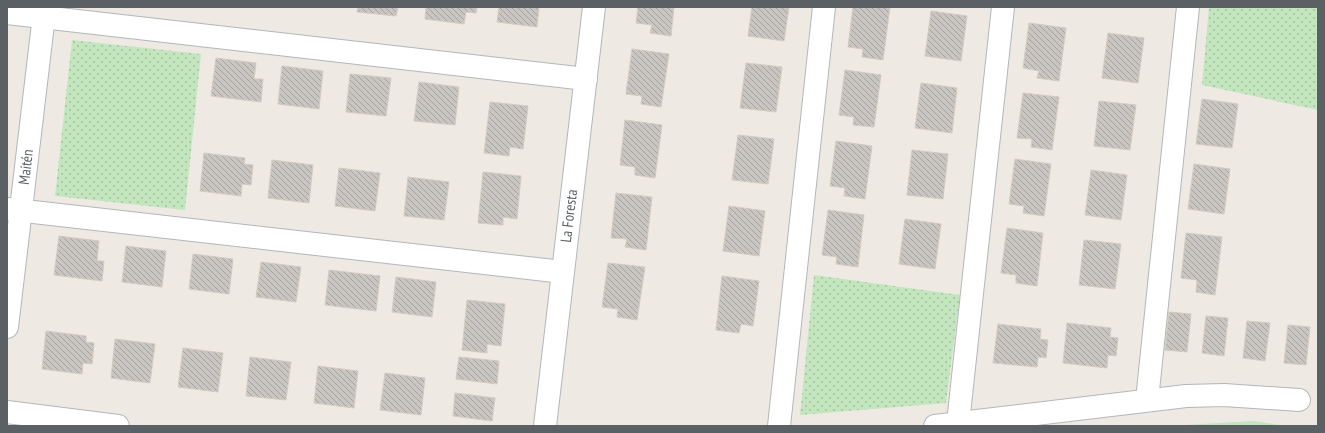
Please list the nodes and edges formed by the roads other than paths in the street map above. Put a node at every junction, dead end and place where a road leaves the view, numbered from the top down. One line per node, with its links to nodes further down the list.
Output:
1 (594, 7): 7 (street, La Foresta)
2 (824, 7): 17 (street)
3 (1003, 7): 14 (street)
4 (1188, 7): 11 (street)
5 (44, 12): 6 (street); 7 (street); 8 (street, Maitén)
6 (7, 13)
7 (586, 79): 9 (street, La Foresta)
8 (14, 210): 9 (street); 10 (street, Maitén)
9 (563, 272): 16 (street, La Foresta)
10 (7, 327)
11 (1147, 400): 12 (street); 14 (street)
12 (1299, 400)
13 (7, 412): 15 (street)
14 (958, 423): 18 (street)
15 (118, 426)
16 (545, 426)
17 (779, 426)
18 (935, 426)

